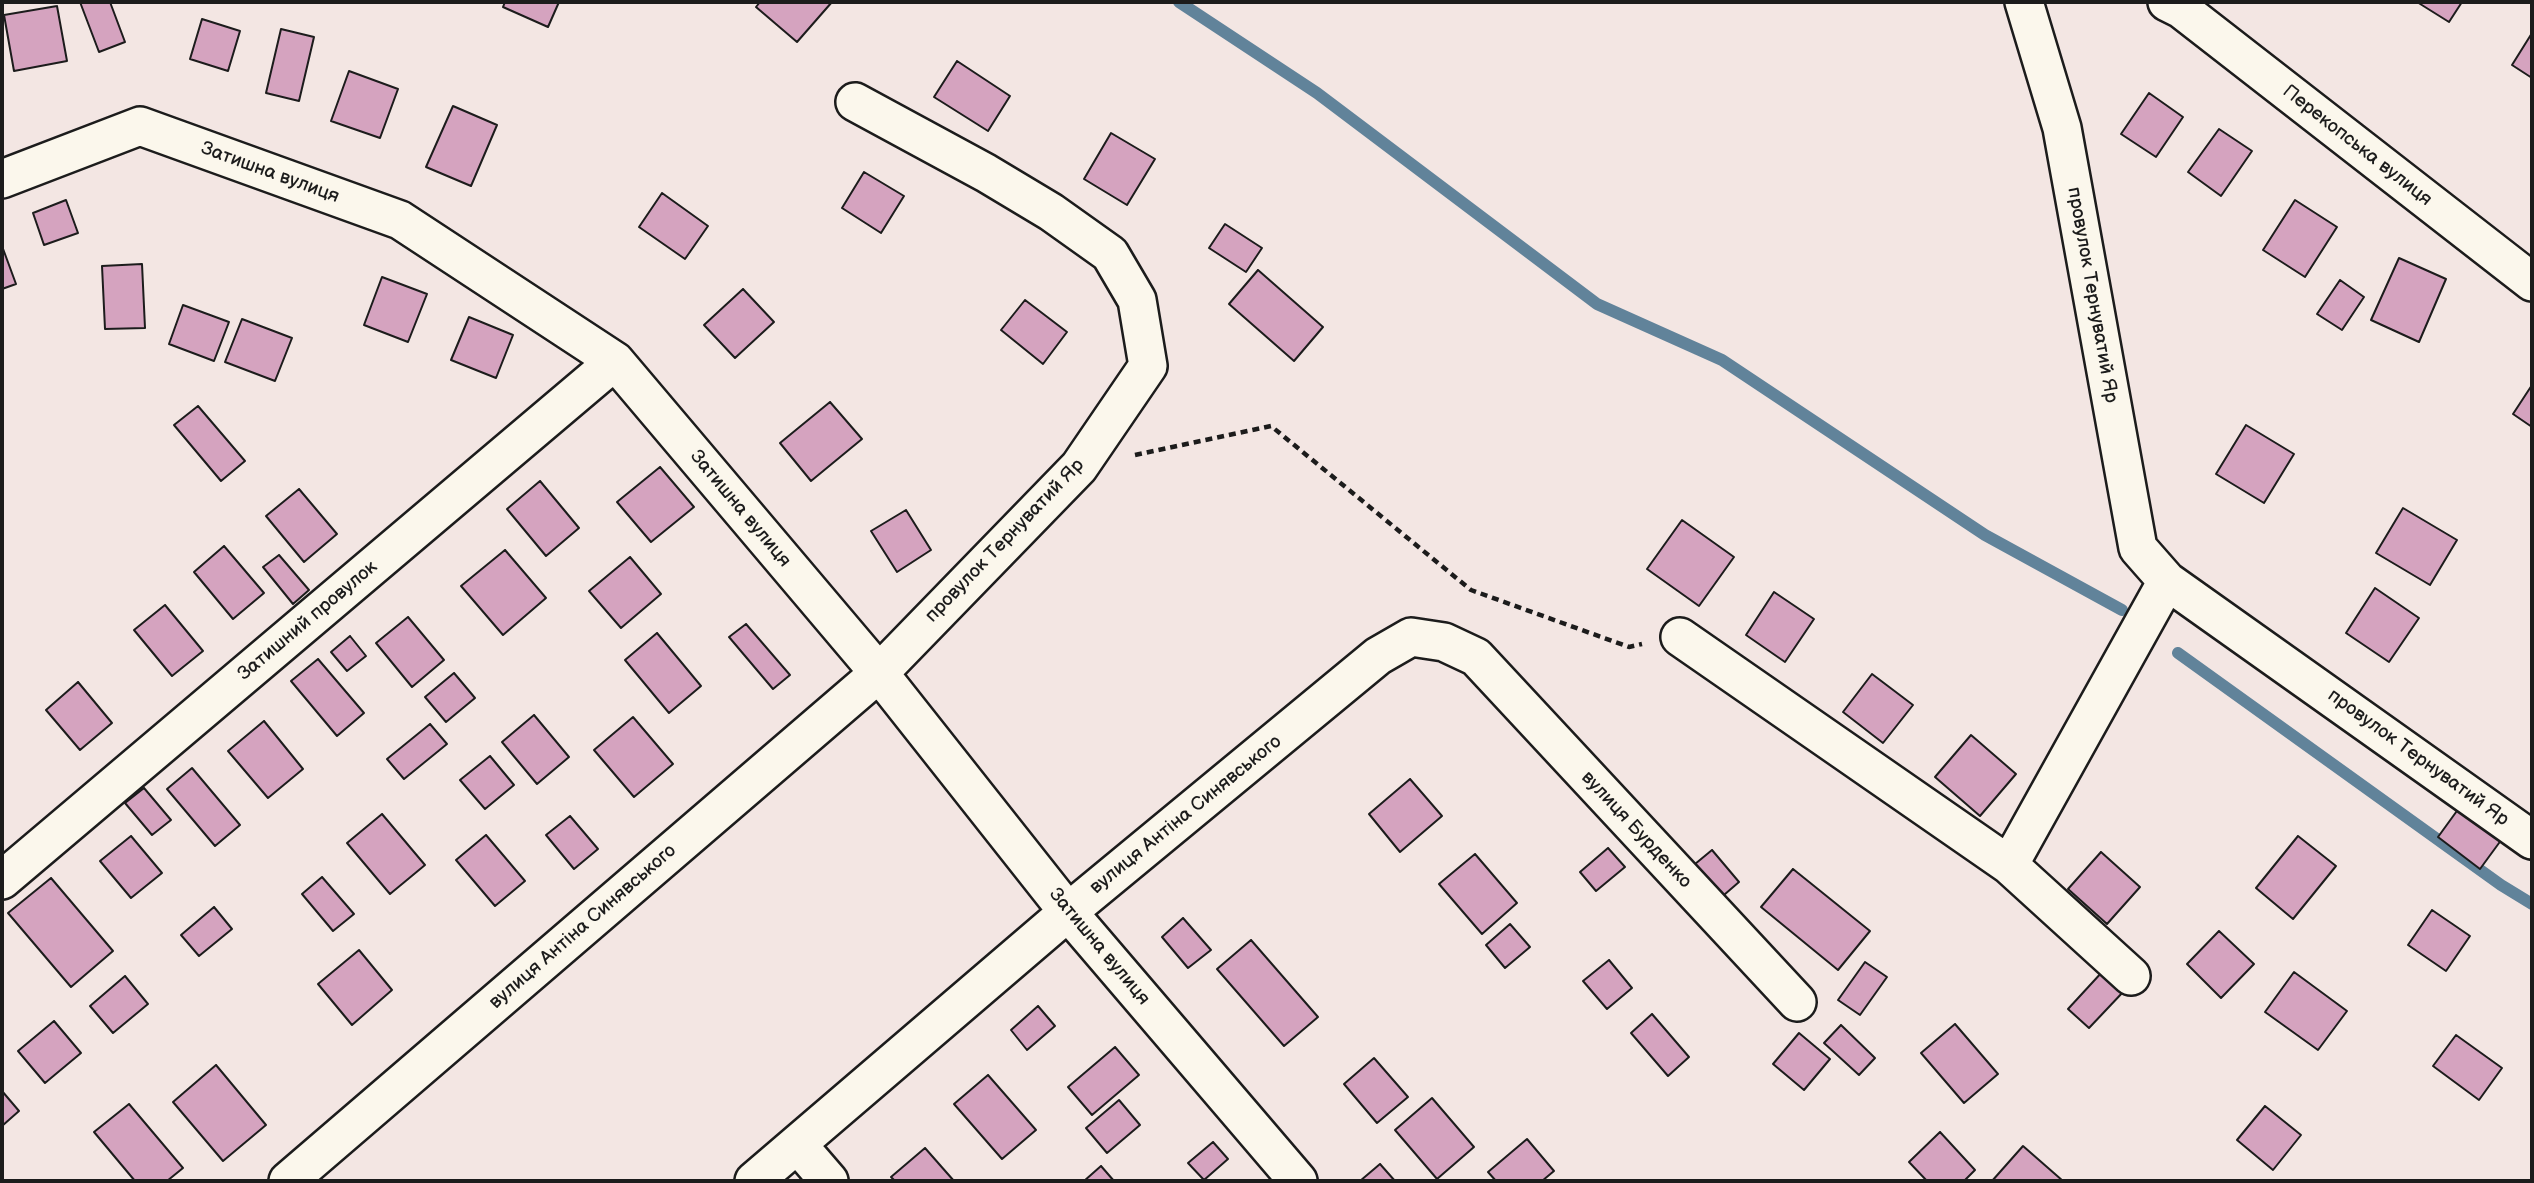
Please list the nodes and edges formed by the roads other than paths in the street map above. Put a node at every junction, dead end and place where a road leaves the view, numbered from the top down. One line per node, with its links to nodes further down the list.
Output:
1 (2024, 2): 7 (street, провулок Тернуватий Яр)
2 (2180, 4): 5 (street, Перекопська вулиця)
3 (855, 102): 10 (street, провулок Тернуватий Яр)
4 (2, 179): 6 (street, Затишна вулиця)
5 (2532, 282)
6 (615, 362): 10 (street, Затишна вулиця); 13 (street, Затишний провулок)
7 (2166, 581): 11 (street, провулок Тернуватий Яр); 12 (street)
8 (1680, 637): 12 (street)
9 (1476, 657): 14 (street, вулиця Антіна Синявського); 16 (street, вулиця Бурденко)
10 (879, 673): 14 (street, Затишна вулиця); 18 (street, вулиця Антіна Синявського)
11 (2532, 839)
12 (2009, 865): 15 (street)
13 (2, 880)
14 (1068, 912): 17 (street, вулиця Антіна Синявського); 21 (street, Затишна вулиця)
15 (2131, 976)
16 (1797, 1002)
17 (797, 1144): 19 (street, вулиця Антіна Синявського); 20 (street)
18 (288, 1181)
19 (754, 1181)
20 (829, 1181)
21 (1298, 1181)

